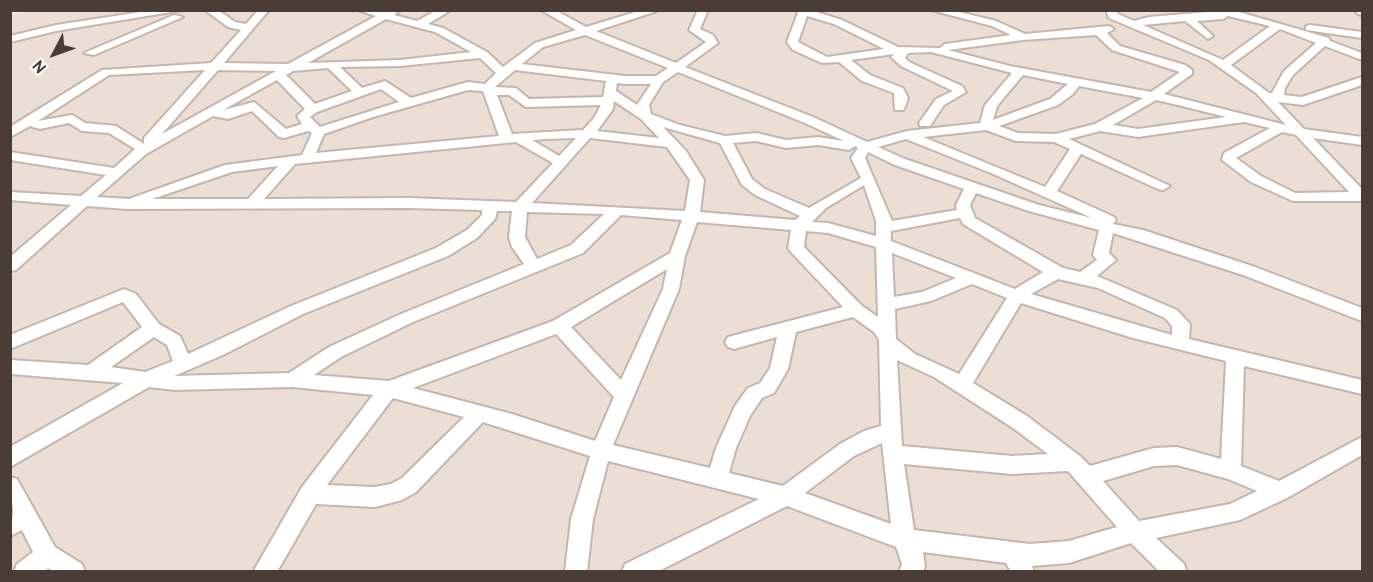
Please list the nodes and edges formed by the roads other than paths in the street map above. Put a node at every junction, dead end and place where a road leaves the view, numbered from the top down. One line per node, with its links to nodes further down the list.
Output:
1 (210, 10): 19 (street)
2 (363, 10): 13 (street)
3 (446, 10): 17 (street)
4 (546, 10): 20 (street)
5 (703, 10): 36 (street)
6 (936, 10): 24 (street)
7 (177, 11): 16 (street); 29 (street)
8 (261, 11): 19 (street)
9 (804, 11): 28 (street); 32 (street)
10 (1096, 11): 14 (street)
11 (1223, 11): 15 (street); 18 (street)
12 (647, 12): 20 (street)
13 (389, 14): 17 (street); 37 (street)
14 (1120, 18): 15 (street); 21 (street); 35 (street)
15 (1189, 19): 23 (street)
16 (120, 20): 25 (street); 29 (street)
17 (418, 25): 30 (street)
18 (1282, 26): 22 (street); 26 (street); 35 (street)
19 (250, 28): 34 (street)
20 (585, 31): 36 (street); 38 (street)
21 (1099, 33): 24 (street); 48 (street)
22 (1362, 35)
23 (1208, 36)
24 (1023, 37): 27 (street)
25 (10, 39)
26 (1325, 40): 31 (street); 50 (street)
27 (931, 49): 28 (street); 39 (street)
28 (896, 50): 32 (street); 58 (street)
29 (90, 53): 40 (street)
30 (483, 54): 33 (street); 38 (street)
31 (1362, 57)
32 (842, 58): 52 (street)
33 (330, 64): 37 (street); 47 (street)
34 (215, 66): 37 (street); 40 (street); 74 (street)
35 (1222, 66): 50 (street)
36 (678, 67): 43 (street); 72 (street)
37 (291, 68): 41 (street)
38 (508, 70): 42 (street); 46 (street)
39 (1020, 71): 44 (street); 59 (street)
40 (106, 72): 57 (street)
41 (279, 75): 53 (street); 54 (street)
42 (612, 78): 43 (street); 49 (street)
43 (659, 80): 55 (street)
44 (1076, 81): 48 (street); 59 (street)
45 (1362, 81): 50 (street)
46 (489, 90): 49 (street); 51 (street); 67 (street)
47 (360, 92): 51 (street); 53 (street)
48 (1152, 96): 56 (street); 60 (street)
49 (609, 97): 55 (street); 65 (street)
50 (1272, 97): 63 (street)
51 (408, 102): 62 (street)
52 (899, 107)
53 (313, 109): 62 (street)
54 (212, 112): 62 (street); 74 (street)
55 (645, 116): 69 (street); 71 (street)
56 (1250, 119): 60 (street); 61 (street)
57 (29, 122): 64 (street); 74 (street)
58 (925, 123)
59 (987, 126): 66 (street); 68 (street)
60 (1100, 128): 68 (street)
61 (1280, 128): 63 (street); 85 (street)
62 (314, 129): 76 (street)
63 (1298, 132): 70 (street); 85 (street)
64 (10, 133)
65 (585, 134): 67 (street); 71 (street); 78 (street)
66 (907, 135): 72 (street); 83 (street)
67 (511, 137): 76 (street); 78 (street)
68 (1056, 138): 73 (street)
69 (725, 140): 72 (street); 94 (street)
70 (1362, 141)
71 (668, 143): 93 (street)
72 (864, 148): 80 (street); 82 (street)
73 (1078, 148): 81 (street); 83 (street)
74 (142, 150): 79 (street)
75 (10, 156): 79 (street)
76 (307, 158): 77 (street)
77 (291, 160): 87 (street); 88 (street)
78 (560, 162): 90 (street)
79 (114, 172): 86 (street)
80 (868, 180): 94 (street); 95 (street)
81 (1162, 186)
82 (971, 188): 92 (street); 96 (street)
83 (1049, 192): 97 (street)
84 (10, 196): 86 (street)
85 (1362, 197)
86 (86, 201): 87 (street); 100 (street)
87 (127, 204): 88 (street)
88 (252, 204): 89 (street)
89 (489, 207): 90 (street); 117 (street)
90 (520, 207): 91 (street); 101 (street)
91 (616, 210): 93 (street); 101 (street)
92 (963, 213): 95 (street); 102 (street)
93 (692, 214): 94 (street); 99 (street)
94 (805, 220): 98 (street); 107 (street)
95 (883, 221): 98 (street)
96 (1107, 228): 97 (street); 104 (street)
97 (1146, 237): 108 (street)
98 (882, 243): 103 (street); 106 (street)
99 (677, 256): 109 (street); 125 (street)
100 (10, 266)
101 (533, 266): 121 (street)
102 (1058, 273): 104 (street); 105 (street)
103 (972, 278): 105 (street); 106 (street)
104 (1083, 279): 115 (street)
105 (1017, 296): 115 (street); 122 (street)
106 (885, 304): 114 (street)
107 (855, 310): 110 (street); 114 (street)
108 (1362, 315)
109 (559, 326): 124 (street); 125 (street)
110 (788, 328): 113 (street); 134 (street)
111 (153, 329): 112 (street); 117 (street); 119 (street)
112 (10, 342)
113 (734, 342)
114 (890, 344): 122 (street); 127 (street)
115 (1180, 345): 116 (street)
116 (1235, 358): 123 (street); 133 (street)
117 (183, 364): 120 (street)
118 (10, 367): 119 (street)
119 (91, 372): 120 (street)
120 (147, 379): 121 (street); 131 (street)
121 (292, 380): 124 (street)
122 (962, 385): 132 (street)
123 (1362, 387)
124 (389, 389): 126 (street); 137 (street)
125 (623, 394): 129 (street)
126 (479, 414): 129 (street); 137 (street)
127 (893, 432): 130 (street); 138 (street)
128 (1362, 444): 136 (street)
129 (602, 451): 134 (street); 147 (street)
130 (892, 454): 132 (street); 141 (street)
131 (10, 458)
132 (1081, 469): 133 (street); 140 (street)
133 (1232, 471): 136 (street)
134 (717, 480): 138 (street)
135 (11, 487): 139 (street)
136 (1280, 491): 140 (street)
137 (309, 494): 146 (street)
138 (786, 496): 141 (street); 148 (street)
139 (18, 521): 143 (street)
140 (1136, 532): 142 (street); 151 (street)
141 (904, 539): 142 (street); 149 (street)
142 (1012, 552): 150 (street)
143 (47, 555): 144 (street); 145 (street)
144 (25, 572)
145 (74, 572)
146 (264, 572)
147 (576, 572)
148 (633, 572)
149 (910, 572)
150 (1023, 572)
151 (1176, 572)

